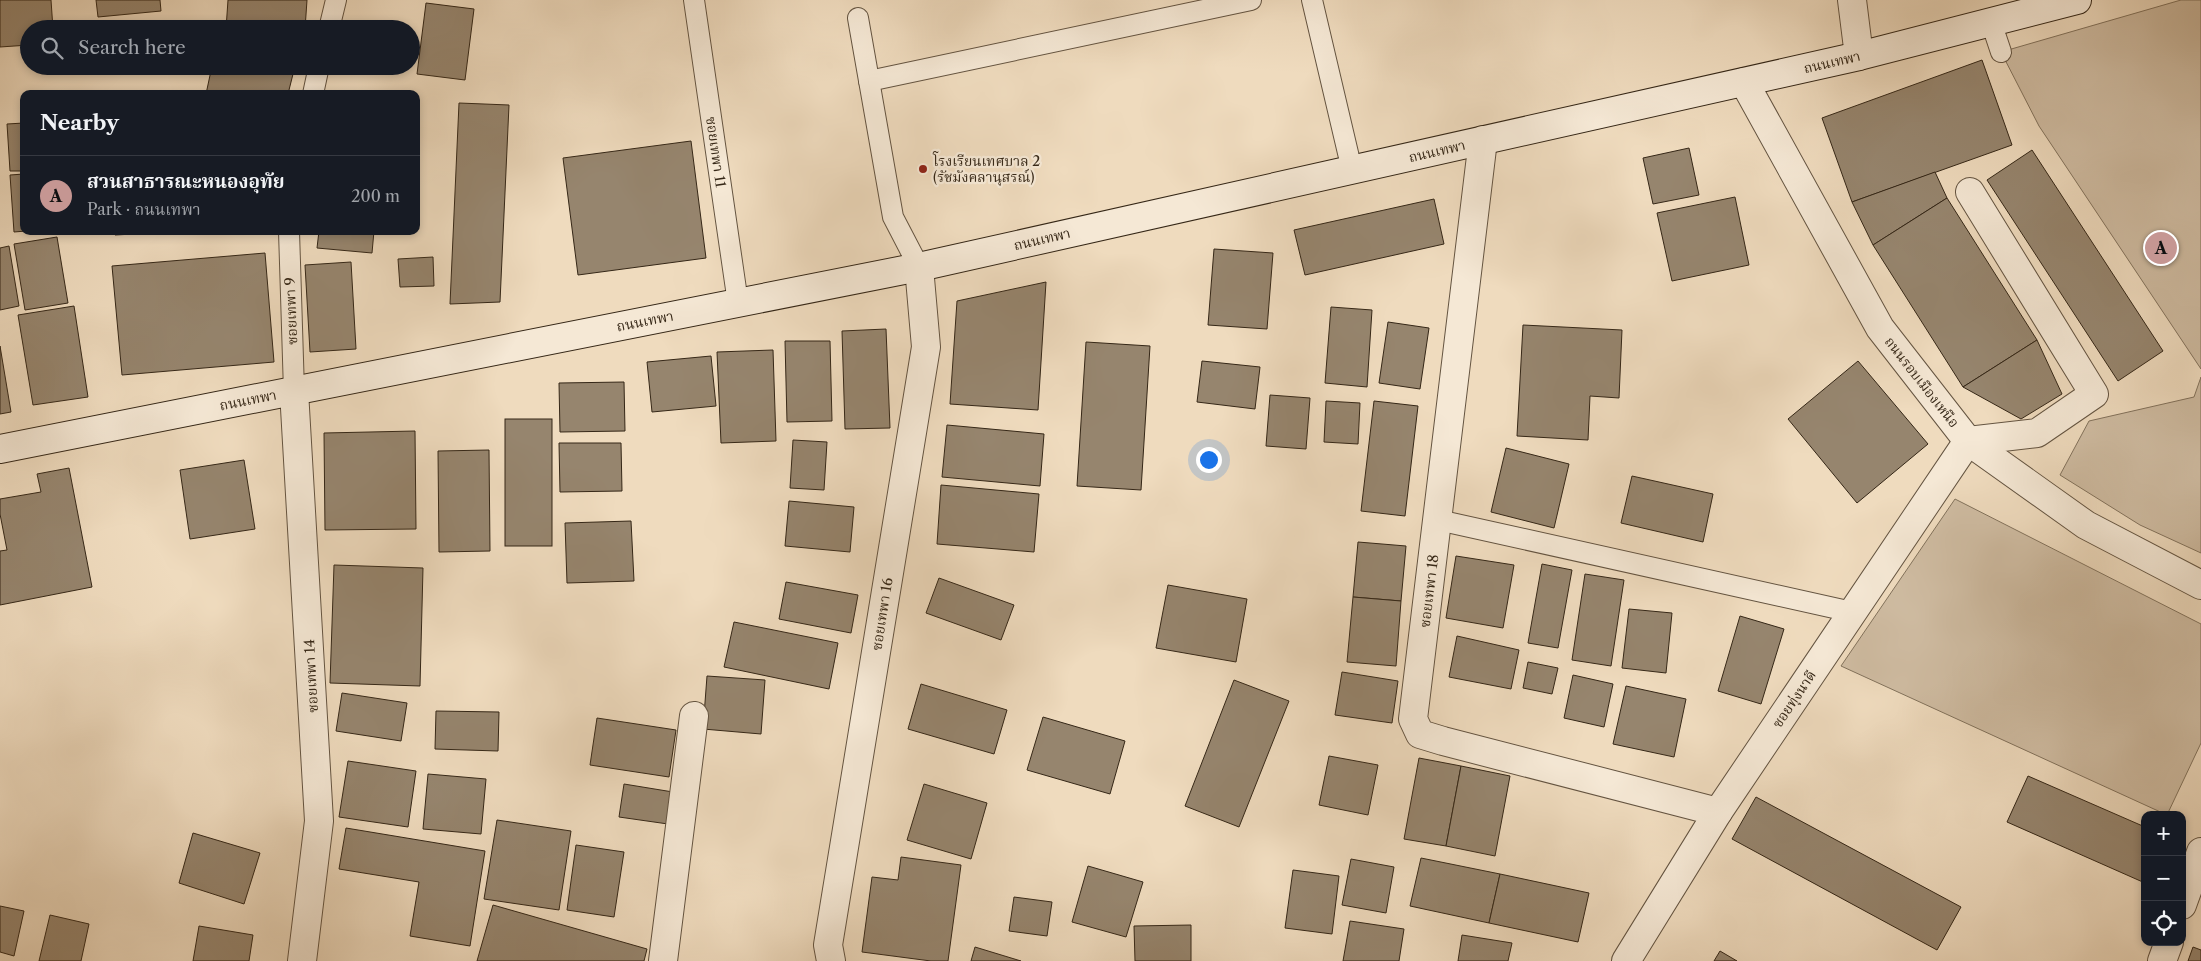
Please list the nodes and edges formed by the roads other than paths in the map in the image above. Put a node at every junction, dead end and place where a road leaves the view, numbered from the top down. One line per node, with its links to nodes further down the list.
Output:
1 (336, 0): 8 (lane)
2 (694, 0): 21 (lane, ซอยเทพา 11)
3 (1251, 0): 13 (lane)
4 (1312, 0): 17 (lane)
5 (1852, 0): 11 (street)
6 (2077, 0): 9 (street, ถนนเทพา)
7 (858, 18): 13 (lane)
8 (331, 20)
9 (1991, 22): 10 (lane); 11 (street, ถนนเทพา)
10 (2001, 52)
11 (1859, 56): 14 (street, ถนนเทพา)
12 (318, 75): 15 (lane)
13 (869, 81): 20 (lane)
14 (1744, 82): 16 (street, ถนนเทพา); 23 (street, ถนนรอบเมืองเหนือ)
15 (314, 90)
16 (1483, 140): 17 (street, ถนนเทพา); 25 (street, ซอยเทพา 18)
17 (1352, 170): 20 (street, ถนนเทพา)
18 (1970, 192): 23 (street)
19 (289, 235): 22 (lane, ซอยเทพา 9)
20 (919, 267): 21 (street, ถนนเทพา); 35 (street, ซอยเทพา 16)
21 (738, 303): 22 (street, ถนนเทพา)
22 (294, 391): 24 (street, ถนนเทพา); 33 (street, ซอยเทพา 14)
23 (1968, 441): 26 (street, ถนนรอบเมืองเหนือ); 27 (street, ซอยทุ่งนาดี)
24 (0, 449)
25 (1438, 520): 27 (lane); 29 (street, ซอยเทพา 18)
26 (2201, 585)
27 (1852, 612): 29 (street, ซอยทุ่งนาดี)
28 (694, 716): 34 (street)
29 (1718, 812): 36 (street, ซอยทุ่งนาดี)
30 (2201, 852): 31 (street)
31 (2183, 901)
32 (2168, 946): 37 (street)
33 (302, 961)
34 (663, 961)
35 (831, 961)
36 (1626, 961)
37 (2162, 961)

